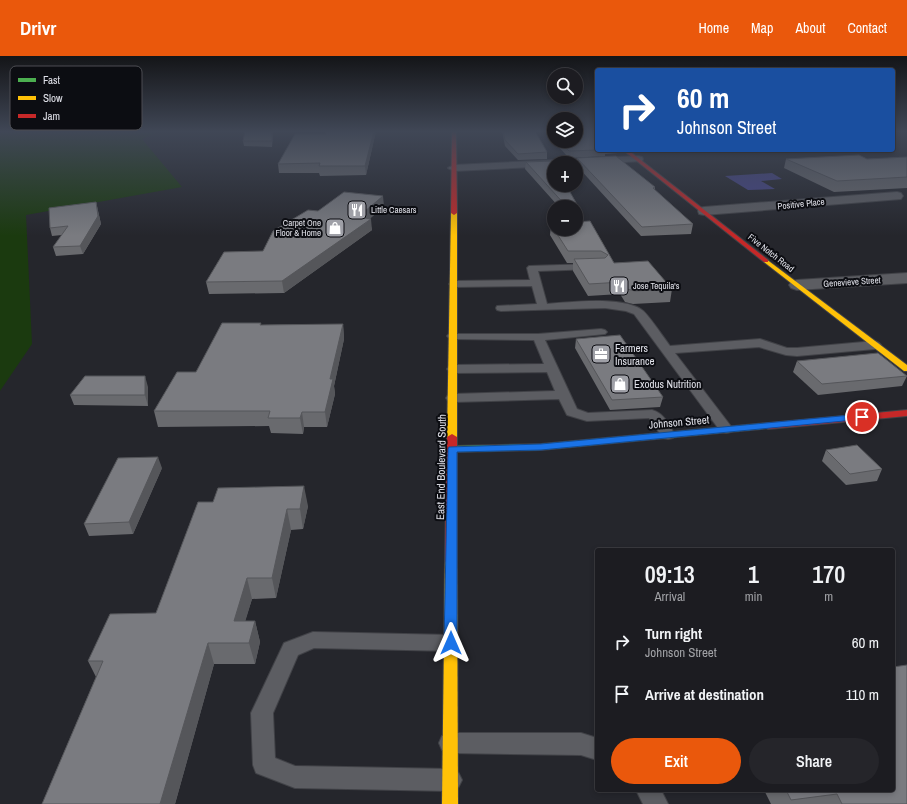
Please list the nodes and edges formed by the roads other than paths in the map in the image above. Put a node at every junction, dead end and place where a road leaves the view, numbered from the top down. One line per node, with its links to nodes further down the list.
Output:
1 (496, 166): 3 (street)
2 (647, 166): 5 (main road, Five Notch Road)
3 (454, 168): 8 (main road, East End Boulevard South)
4 (897, 196): 5 (street, Positive Place)
5 (704, 211): 10 (main road, Five Notch Road)
6 (600, 267): 9 (lane)
7 (907, 278): 10 (street, Genevieve Street)
8 (454, 284): 9 (lane); 14 (main road, East End Boulevard South)
9 (536, 284): 11 (lane)
10 (797, 285): 16 (main road, Five Notch Road)
11 (543, 307): 12 (lane); 17 (lane)
12 (501, 308)
13 (601, 332): 15 (lane)
14 (453, 336): 15 (lane); 19 (main road, East End Boulevard South)
15 (538, 337): 18 (lane)
16 (875, 345): 17 (lane); 20 (main road, Five Notch Road)
17 (666, 350): 24 (lane)
18 (550, 368): 19 (lane); 21 (lane)
19 (453, 369): 22 (main road, East End Boulevard South)
20 (907, 369)
21 (563, 395): 22 (lane); 25 (lane)
22 (453, 398): 26 (main road, East End Boulevard South)
23 (907, 413): 24 (main road, Johnson Street)
24 (726, 429): 25 (main road, Johnson Street)
25 (668, 435): 26 (main road, Johnson Street)
26 (453, 449): 27 (main road, East End Boulevard South)
27 (451, 643): 28 (main road, East End Boulevard South); 30 (lane)
28 (450, 743): 29 (lane); 30 (main road, East End Boulevard South)
29 (595, 748)
30 (450, 780): 32 (main road, East End Boulevard South)
31 (649, 792): 33 (lane)
32 (450, 804)
33 (656, 804)

